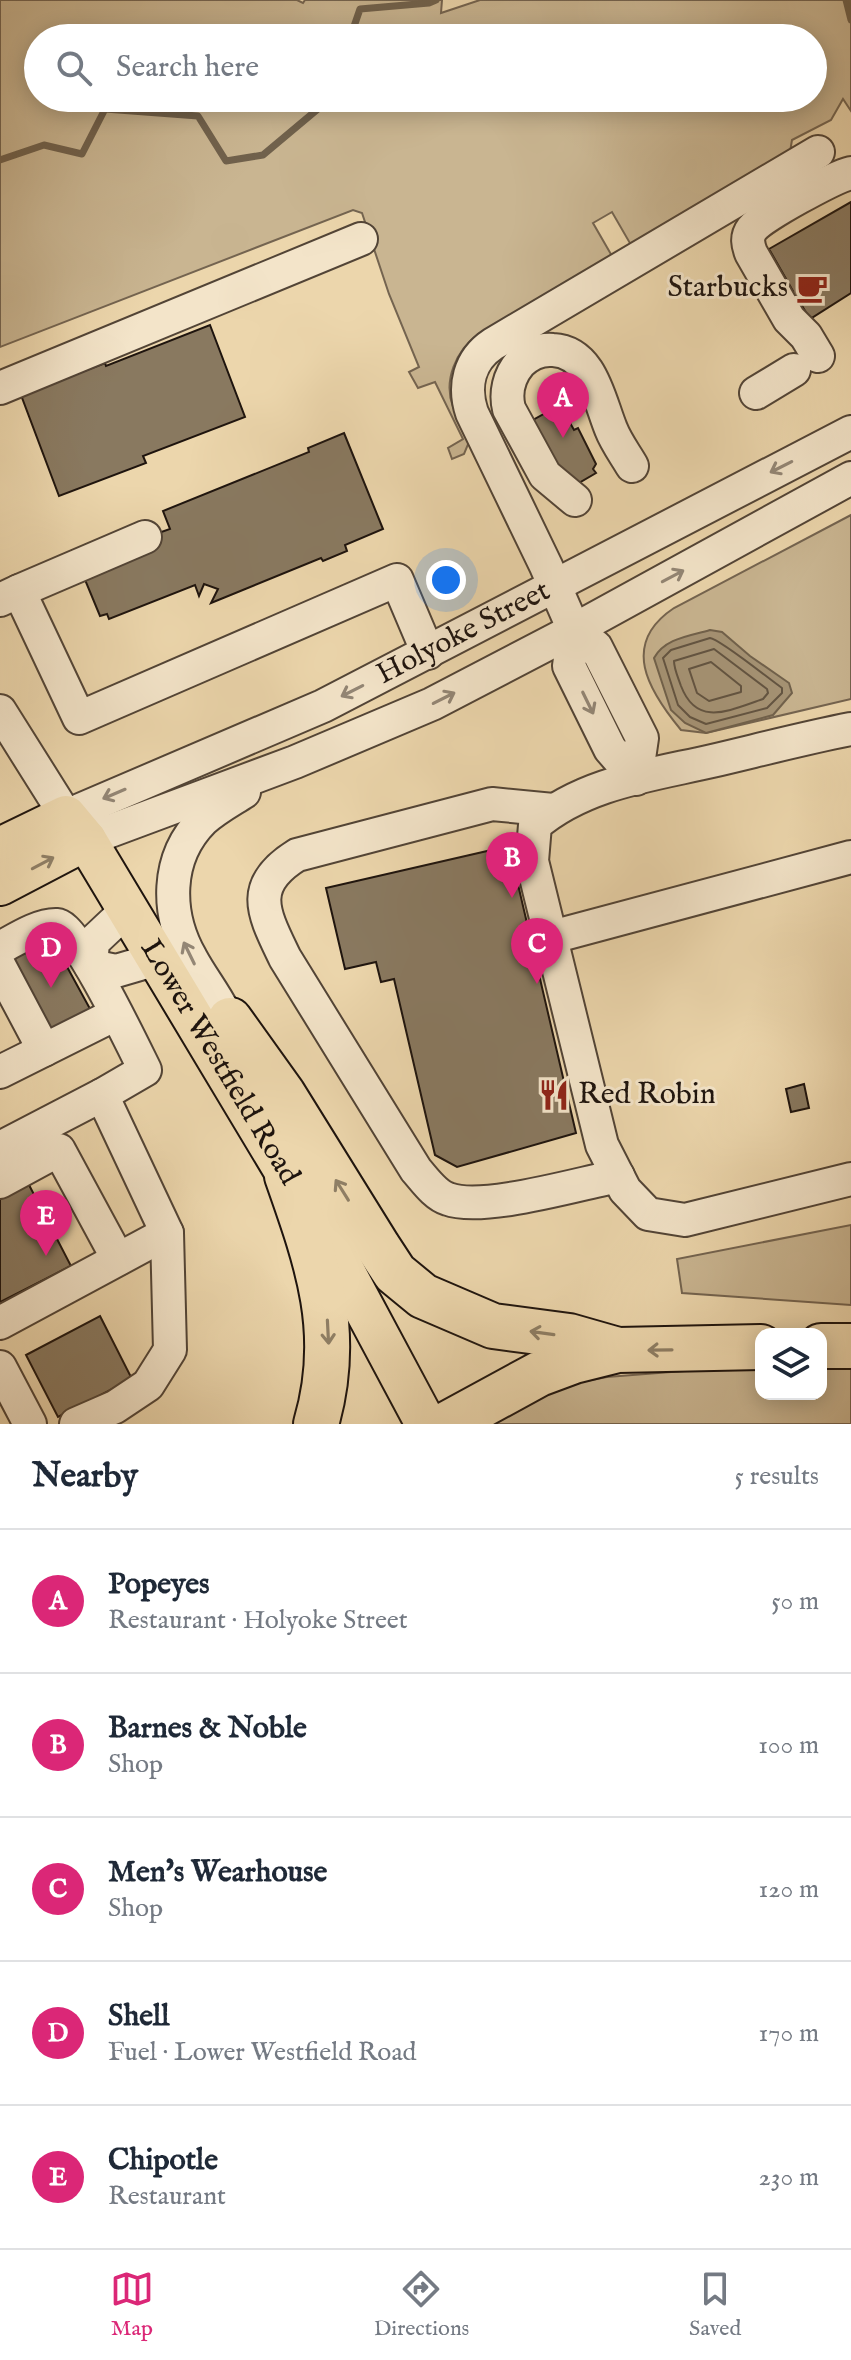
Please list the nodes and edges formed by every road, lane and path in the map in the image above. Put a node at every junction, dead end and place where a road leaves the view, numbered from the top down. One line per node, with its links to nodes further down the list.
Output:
1 (818, 152): 13 (street)
2 (851, 173): 5 (street)
3 (851, 186): 5 (street)
4 (361, 239): 6 (street)
5 (806, 354): 7 (street)
6 (0, 388)
7 (756, 393)
8 (851, 432): 13 (street, Holyoke Street, one-way to 13)
9 (627, 469): 11 (street)
10 (851, 478): 15 (street, Holyoke Street, one-way to 10)
11 (566, 493)
12 (145, 537): 14 (street)
13 (554, 585): 15 (street); 16 (street, Holyoke Street)
14 (10, 595): 16 (street)
15 (574, 630): 19 (street, Holyoke Street, one-way to 15); 20 (street)
16 (428, 653): 22 (street, Holyoke Street, one-way to 22)
17 (0, 711): 22 (street, Lower Westfield Road)
18 (851, 729): 20 (street)
19 (295, 762): 22 (street, Holyoke Street); 33 (street, one-way to 19)
20 (636, 779): 21 (street)
21 (553, 810): 27 (street); 40 (street)
22 (76, 828): 23 (main road); 25 (main road, one-way to 22); 26 (main road, Lower Westfield Road)
23 (0, 848)
24 (851, 857): 27 (street)
25 (0, 885)
26 (128, 909): 29 (main road, Lower Westfield Road); 30 (street)
27 (552, 937): 40 (street)
28 (0, 948): 30 (street)
29 (157, 959): 30 (street); 37 (main road, Lower Westfield Road)
30 (91, 966): 32 (street)
31 (0, 967): 34 (street)
32 (116, 1014): 34 (street); 36 (street)
33 (230, 1020): 37 (street); 49 (highway, one-way to 33)
34 (44, 1050): 35 (street)
35 (0, 1072)
36 (102, 1095): 38 (street); 43 (street)
37 (244, 1105): 39 (main road, Lower Westfield Road)
38 (0, 1148)
39 (287, 1176): 54 (highway, one-way to 54); 55 (main road, Lower Westfield Road)
40 (618, 1176): 41 (street)
41 (851, 1179)
42 (0, 1182): 44 (street)
43 (167, 1233): 44 (street); 51 (street)
44 (118, 1259): 45 (street)
45 (0, 1323)
46 (827, 1346): 47 (highway)
47 (851, 1346)
48 (755, 1347): 49 (highway, one-way to 49)
49 (618, 1350): 56 (highway)
50 (0, 1367): 52 (street)
51 (119, 1416): 53 (street)
52 (30, 1424)
53 (76, 1424)
54 (316, 1424)
55 (426, 1424)
56 (447, 1424)

